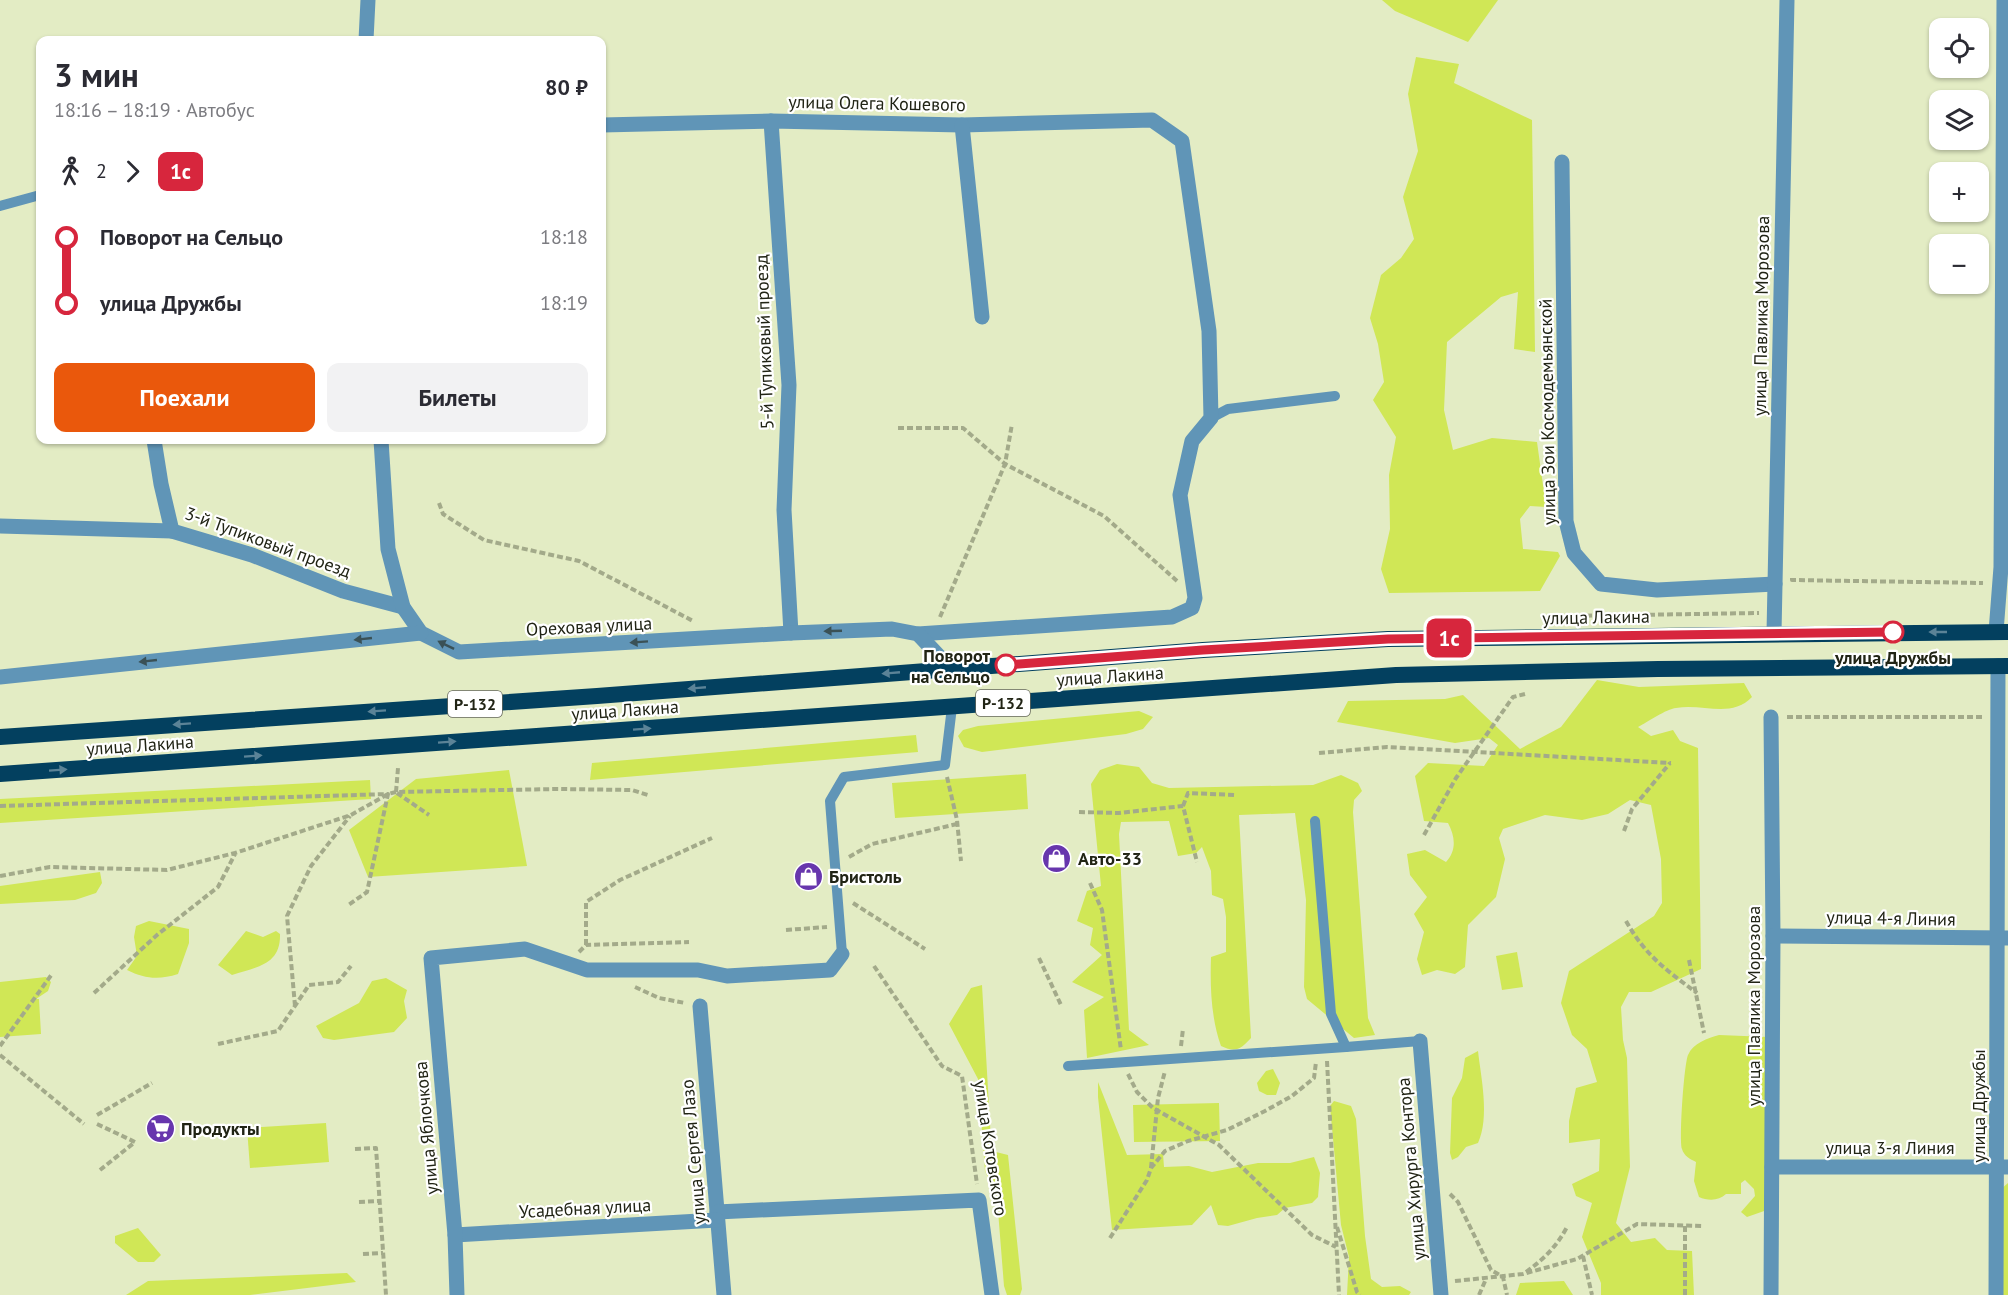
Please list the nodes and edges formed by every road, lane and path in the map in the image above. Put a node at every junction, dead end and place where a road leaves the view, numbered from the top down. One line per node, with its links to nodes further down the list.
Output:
1 (368, 0): 4 (street)
2 (1787, 0): 24 (street, улица Павлика Морозова)
3 (2004, 0): 23 (street)
4 (366, 36)
5 (771, 121): 6 (street, улица Олега Кошевого); 7 (street, улица Олега Кошевого); 33 (street, 5-й Тупиковый проезд)
6 (606, 125)
7 (962, 125): 11 (street); 13 (street, улица Олега Кошевого)
8 (1562, 162): 24 (street, улица Зои Космодемьянской)
9 (36, 196): 10 (lane)
10 (0, 206)
11 (982, 317)
12 (1335, 396): 13 (lane)
13 (1211, 418): 25 (street)
14 (1012, 424): 18 (path)
15 (898, 428): 18 (path)
16 (155, 444): 21 (street, 3-й Тупиковый проезд)
17 (381, 444): 27 (street, Ореховая улица)
18 (1005, 464): 25 (path); 30 (path)
19 (438, 503): 36 (path)
20 (0, 526): 21 (street)
21 (172, 531): 27 (street, 3-й Тупиковый проезд)
22 (1792, 568): 23 (path)
23 (2000, 583): 26 (street)
24 (1775, 585): 28 (street, улица Павлика Морозова)
25 (1194, 603): 30 (street, Ореховая улица)
26 (2003, 605): 31 (street)
27 (403, 607): 32 (street, Ореховая улица)
28 (1774, 613): 29 (path); 34 (street, улица Павлика Морозова)
29 (1568, 616)
30 (938, 632): 35 (street, Ореховая улица)
31 (2002, 632): 34 (highway, улица Лакина / Р-132, one-way to 34)
32 (421, 633): 36 (street, Ореховая улица, one-way to 32); 39 (street, one-way to 39)
33 (791, 633): 35 (street, Ореховая улица, one-way to 33); 36 (street, Ореховая улица)
34 (1774, 633): 38 (highway, улица Лакина / Р-132)
35 (918, 634): 38 (street)
36 (723, 637)
37 (2003, 666): 41 (highway, улица Лакина / Р-132); 43 (street, улица Дружбы)
38 (950, 668): 44 (highway, улица Лакина / Р-132, one-way to 44)
39 (0, 677)
40 (1525, 694): 46 (path)
41 (952, 707): 47 (lane); 49 (highway, улица Лакина / Р-132, one-way to 41)
42 (1771, 717): 43 (path); 75 (street, улица Павлика Морозова)
43 (1998, 717): 76 (street, улица Дружбы)
44 (0, 737)
45 (1319, 753): 46 (path)
46 (1474, 753): 61 (path); 62 (path)
47 (945, 765): 60 (path); 67 (lane)
48 (398, 768): 50 (path)
49 (0, 774)
50 (396, 792): 51 (path); 52 (path); 58 (path)
51 (388, 794): 54 (path); 57 (path); 71 (path)
52 (648, 795)
53 (1235, 795): 55 (path)
54 (0, 806)
55 (1183, 806): 56 (path); 66 (path)
56 (1079, 812)
57 (351, 815): 64 (path); 91 (path)
58 (429, 815)
59 (1315, 820): 98 (lane)
60 (957, 825): 65 (path); 67 (path)
61 (1624, 831)
62 (1424, 835)
63 (712, 838): 78 (path)
64 (235, 853): 68 (path); 88 (path)
65 (961, 861)
66 (1197, 862)
67 (835, 864): 73 (lane)
68 (0, 876)
69 (1090, 883): 102 (path)
70 (851, 901): 79 (path)
71 (347, 906)
72 (1626, 921): 89 (path)
73 (839, 926): 74 (path); 80 (lane)
74 (786, 930)
75 (1773, 936): 76 (street, улица 4-я Линия); 110 (street, улица Павлика Морозова)
76 (2003, 938): 111 (street, улица Дружбы)
77 (688, 942): 78 (path)
78 (586, 945): 83 (path)
79 (925, 949)
80 (842, 954): 86 (street)
81 (1039, 958): 90 (path)
82 (1689, 960): 89 (path)
83 (568, 964): 86 (street); 123 (street, улица Яблочкова)
84 (351, 966): 91 (path)
85 (874, 966): 115 (path, улица Котовского)
86 (606, 970): 92 (path)
87 (51, 974): 97 (path)
88 (94, 993)
89 (1697, 993): 94 (path)
90 (1061, 1005)
91 (295, 1006): 96 (path)
92 (700, 1006): 118 (street, улица Сергея Лазо)
93 (1183, 1029): 100 (path)
94 (1704, 1033)
95 (1420, 1041): 98 (lane); 114 (street, улица Хирурга Контора)
96 (218, 1044)
97 (0, 1046)
98 (1346, 1047): 99 (lane)
99 (1322, 1049): 102 (lane); 112 (path); 119 (path)
100 (1180, 1051)
101 (0, 1054): 107 (path)
102 (1122, 1062): 104 (lane); 125 (path)
103 (1167, 1063): 112 (path)
104 (1068, 1065)
105 (152, 1083): 106 (path)
106 (97, 1115)
107 (84, 1124)
108 (97, 1124): 113 (path)
109 (355, 1149): 116 (path)
110 (1772, 1167): 111 (street, улица 3-я Линия); 142 (street, улица Павлика Морозова)
111 (2003, 1167): 143 (street, улица Дружбы)
112 (1151, 1168): 124 (path)
113 (100, 1170)
114 (1431, 1176): 131 (street, улица Хирурга Контора); 139 (path)
115 (979, 1200): 118 (street, Усадебная улица); 135 (street, улица Котовского)
116 (380, 1201): 117 (path); 126 (path)
117 (359, 1202)
118 (717, 1216): 123 (street, Усадебная улица); 134 (street, улица Сергея Лазо)
119 (1335, 1221): 125 (path); 137 (path)
120 (1685, 1226): 121 (path); 128 (path); 141 (path)
121 (1702, 1226)
122 (1567, 1227): 129 (path)
123 (455, 1235): 133 (street, улица Яблочкова)
124 (1110, 1238)
125 (1336, 1247): 136 (path)
126 (383, 1253): 127 (path); 132 (path)
127 (363, 1254)
128 (1583, 1256): 129 (path); 140 (path)
129 (1523, 1274): 130 (path)
130 (1486, 1279): 131 (path); 138 (path)
131 (1440, 1288)
132 (386, 1295)
133 (457, 1295)
134 (724, 1295)
135 (992, 1295)
136 (1339, 1295)
137 (1360, 1295)
138 (1479, 1295)
139 (1507, 1295)
140 (1592, 1295)
141 (1685, 1295)
142 (1771, 1295)
143 (1996, 1295)

